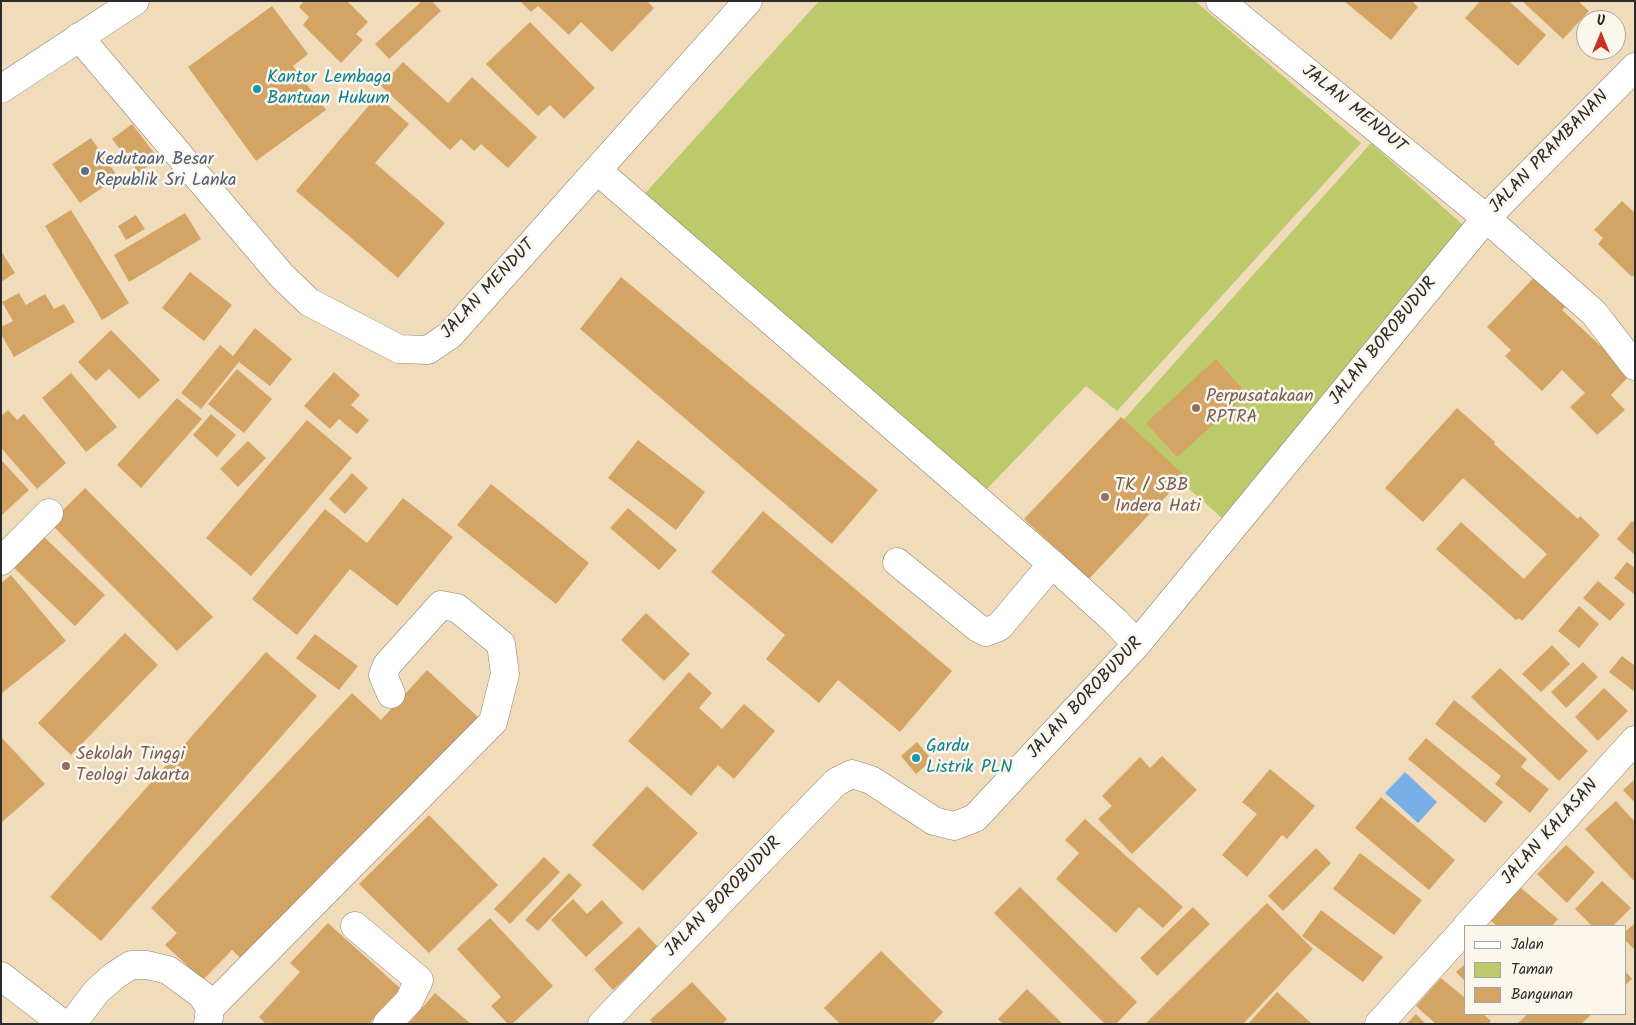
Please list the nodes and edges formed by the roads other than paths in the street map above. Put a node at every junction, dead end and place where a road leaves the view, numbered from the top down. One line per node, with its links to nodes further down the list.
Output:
1 (135, 1): 4 (street)
2 (748, 1): 7 (street, JALAN MENDUT)
3 (1220, 1): 8 (street, JALAN MENDUT)
4 (79, 38): 6 (street); 7 (street, JALAN MENDUT)
5 (1635, 67): 8 (street, JALAN PRAMBANAN)
6 (1, 89)
7 (598, 171): 13 (street)
8 (1486, 218): 9 (street, JALAN MENDUT); 14 (street, JALAN BOROBUDUR)
9 (1635, 366)
10 (49, 513): 11 (street)
11 (1, 561)
12 (897, 562): 13 (street)
13 (1052, 564): 14 (street)
14 (1137, 644): 25 (street, JALAN BOROBUDUR)
15 (391, 694): 21 (street)
16 (1635, 740): 17 (street, JALAN KALASAN)
17 (1469, 925)
18 (355, 926): 24 (street)
19 (1464, 930): 26 (street, JALAN KALASAN)
20 (1, 976): 22 (street)
21 (209, 1016): 23 (street)
22 (62, 1024)
23 (72, 1024)
24 (387, 1024)
25 (602, 1024)
26 (1380, 1024)

